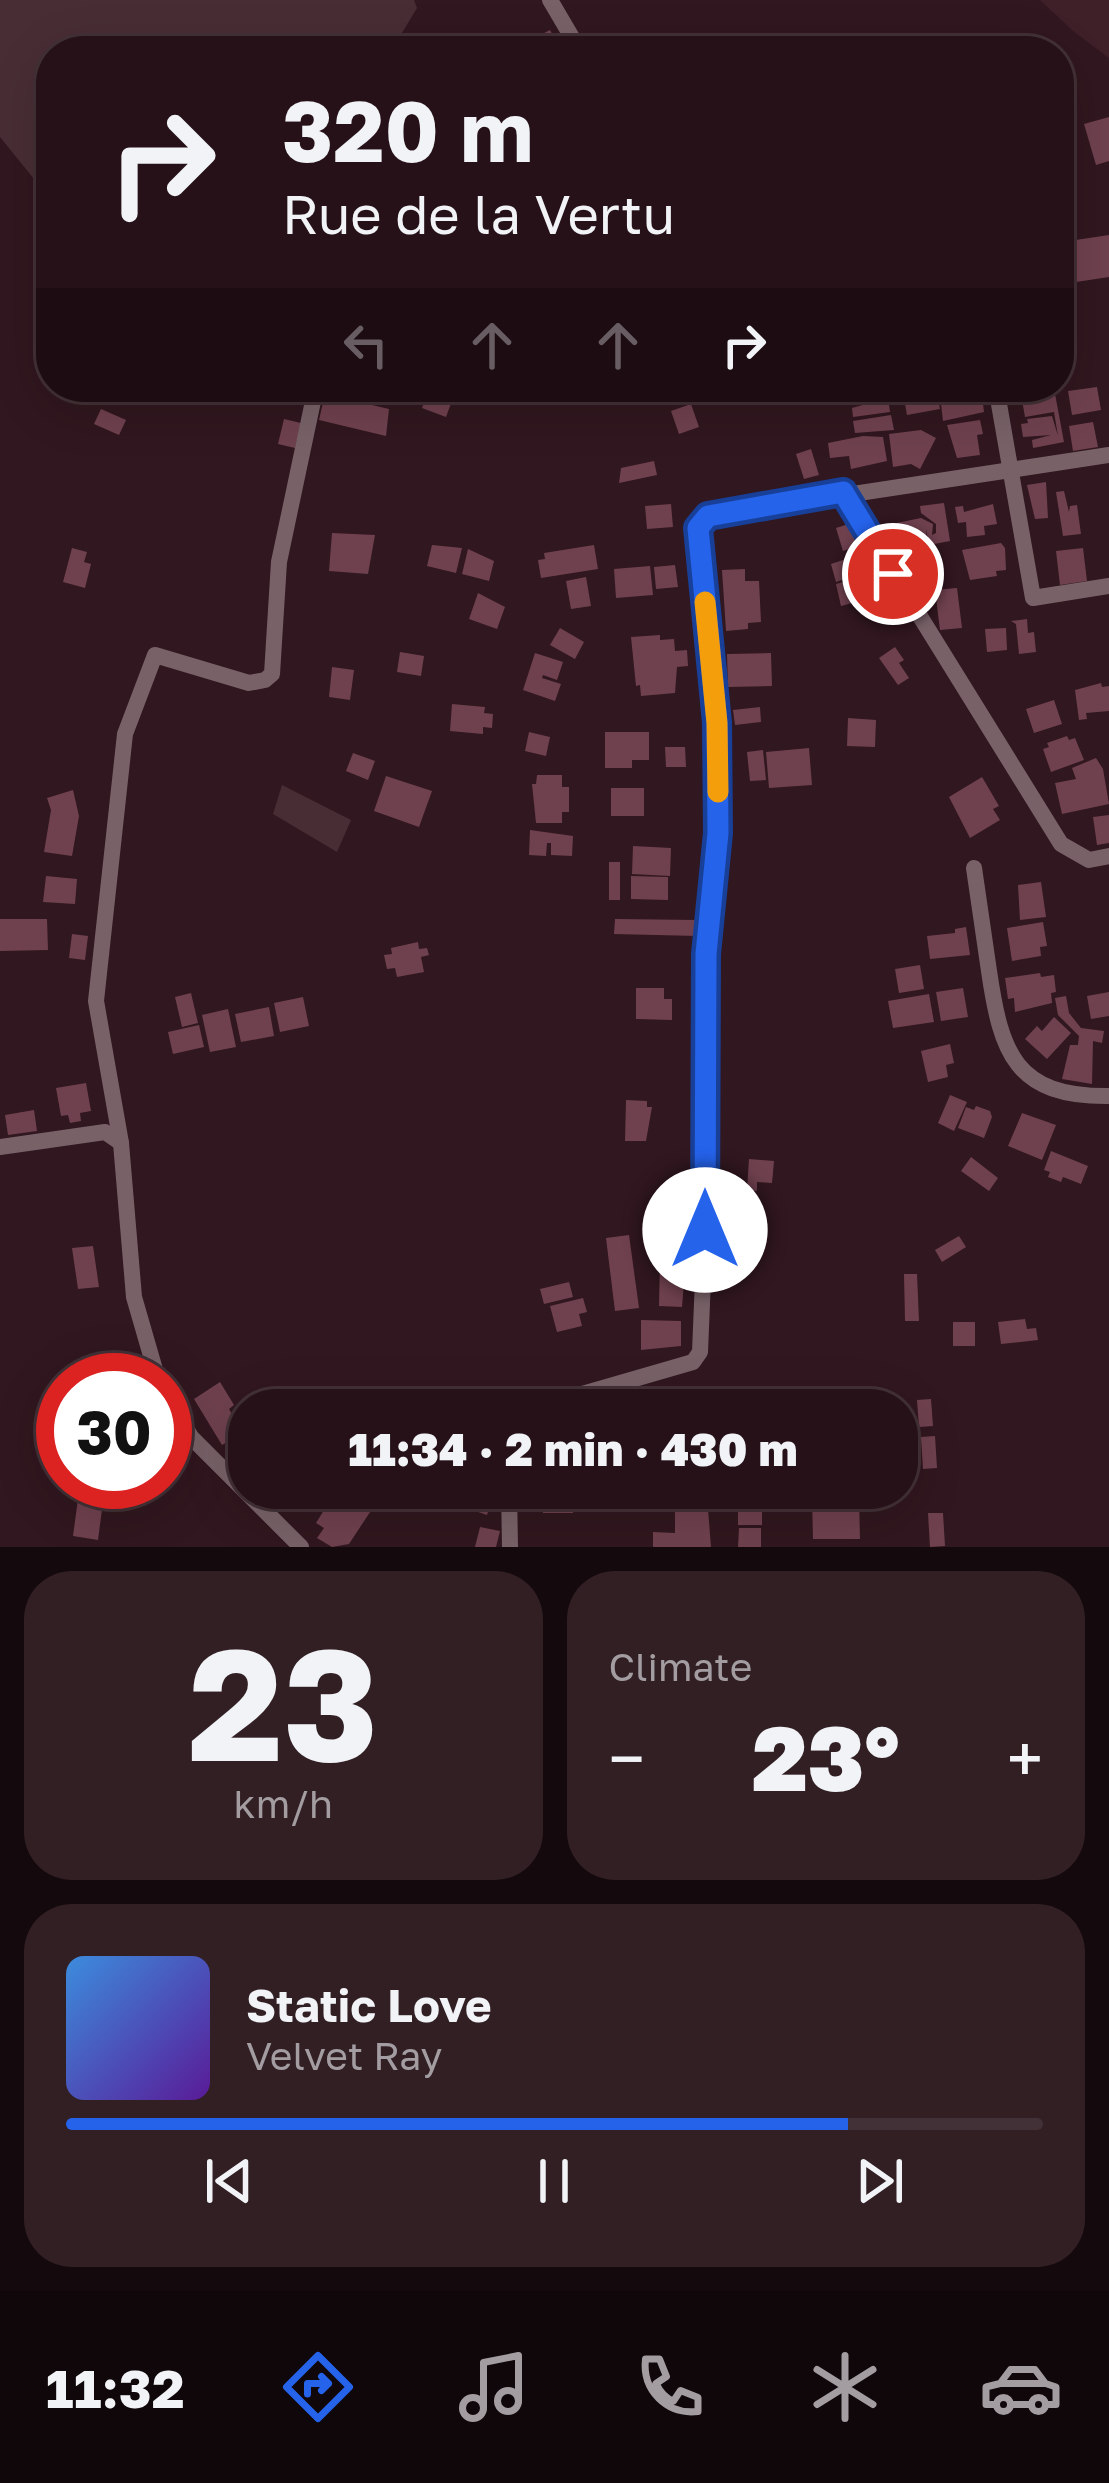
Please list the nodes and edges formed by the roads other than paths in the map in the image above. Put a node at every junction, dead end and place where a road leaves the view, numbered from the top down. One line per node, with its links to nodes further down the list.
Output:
1 (550, 0): 2 (street)
2 (571, 36)
3 (313, 402): 12 (street)
4 (998, 402): 6 (street)
5 (1109, 455): 6 (street)
6 (1008, 471): 7 (street); 8 (street)
7 (843, 492): 9 (street); 15 (street)
8 (1109, 586)
9 (1109, 856)
10 (974, 868): 11 (street)
11 (1109, 1096)
12 (121, 1143): 13 (street); 14 (street)
13 (0, 1147)
14 (150, 1353)
15 (600, 1389)
16 (192, 1438): 18 (street)
17 (509, 1509): 19 (street)
18 (301, 1547)
19 (510, 1547)

